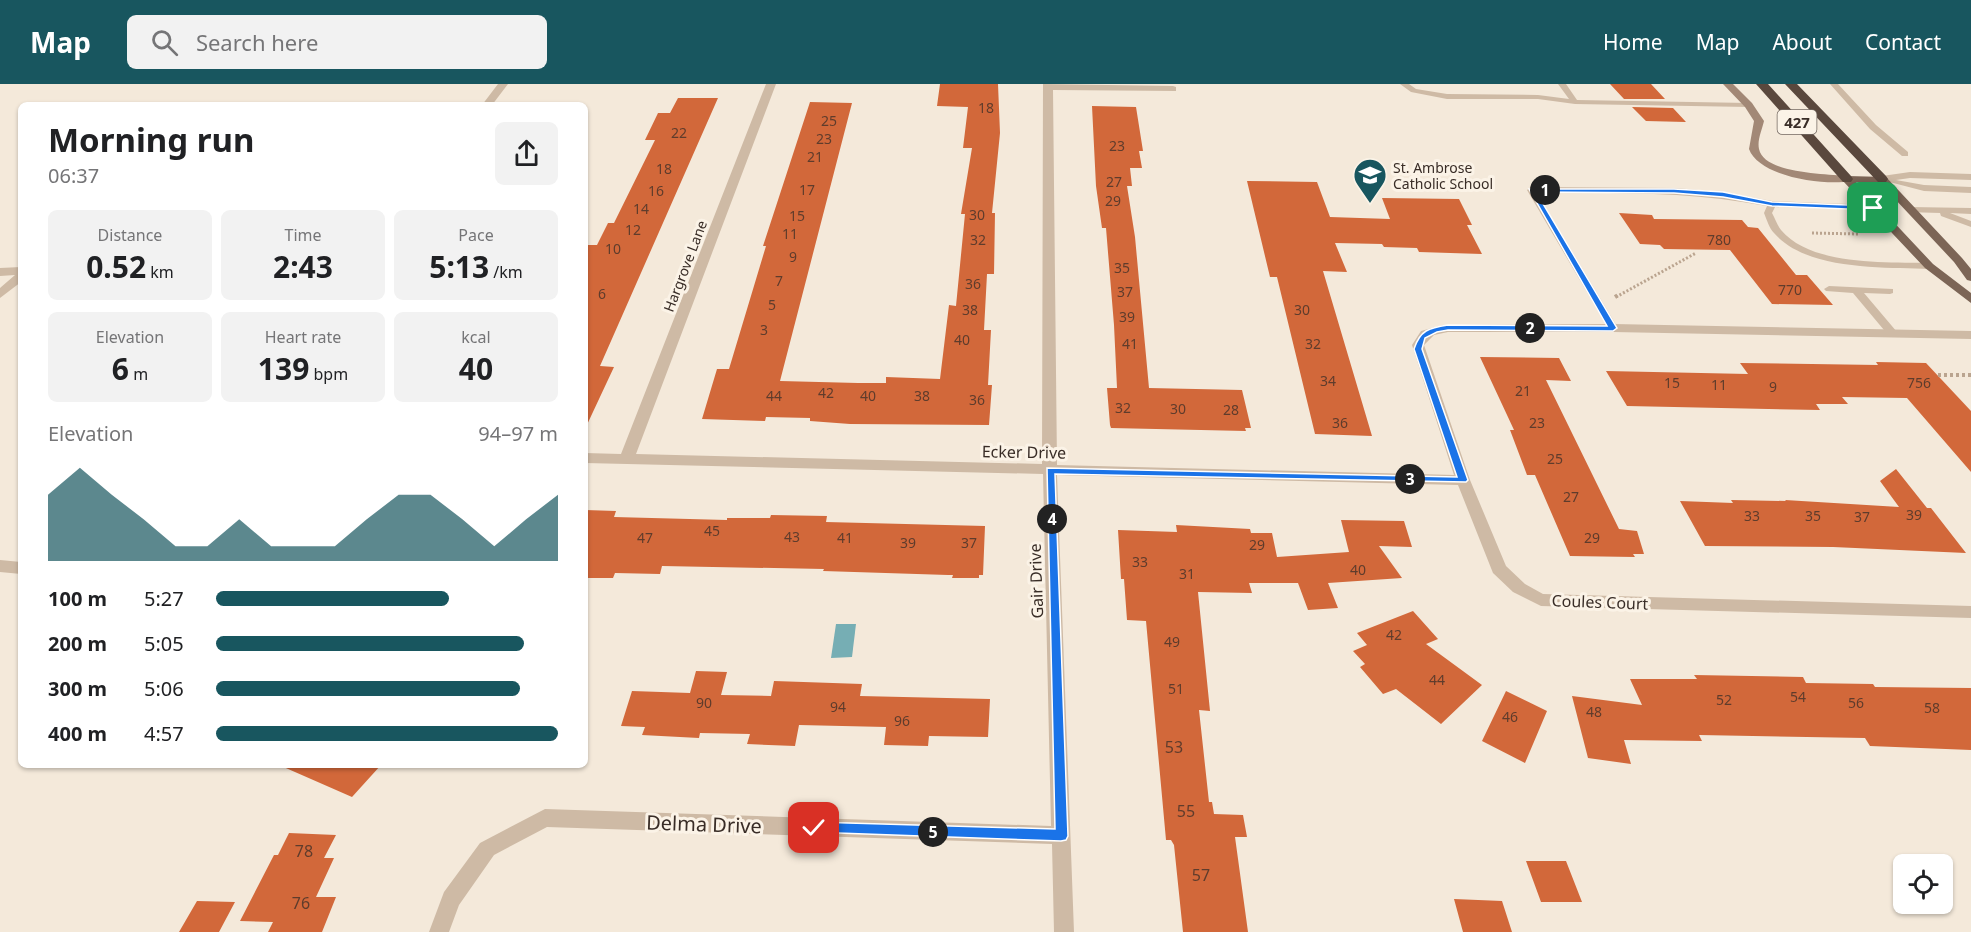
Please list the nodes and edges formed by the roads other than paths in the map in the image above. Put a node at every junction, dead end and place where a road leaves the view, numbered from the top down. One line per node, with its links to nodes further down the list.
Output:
1 (503, 84): 12 (street)
2 (771, 84): 41 (street, Hargrove Lane)
3 (1404, 84): 13 (lane)
4 (1562, 84): 13 (lane)
5 (1728, 84): 14 (main road)
6 (1762, 84): 18 (highway, 427)
7 (1791, 84): 15 (highway, 427)
8 (1808, 84): 15 (highway)
9 (1834, 84): 16 (lane)
10 (1048, 85): 11 (street); 42 (street, Gair Drive)
11 (1173, 89)
12 (489, 102)
13 (1575, 102): 14 (lane)
14 (1749, 105): 18 (main road)
15 (1818, 113): 19 (highway)
16 (1905, 154)
17 (1971, 177): 19 (lane)
18 (1847, 179): 19 (main road); 22 (main road)
19 (1882, 179): 20 (lane); 23 (main road)
20 (1971, 190)
21 (1772, 204): 22 (lane); 27 (lane); 37 (lane)
22 (1873, 208): 27 (main road)
23 (1910, 210): 24 (lane); 30 (main road)
24 (1930, 210): 25 (lane); 26 (lane)
25 (1971, 211)
26 (1971, 224)
27 (1929, 266): 36 (main road)
28 (18, 271): 29 (street)
29 (0, 272)
30 (1971, 277)
31 (18, 279): 35 (street)
32 (1829, 289): 33 (lane)
33 (1856, 290): 34 (lane); 38 (lane)
34 (1890, 291)
35 (0, 294)
36 (1971, 299)
37 (1613, 328): 38 (street, Coules Court); 43 (street, Coules Court)
38 (1893, 334): 39 (street, Coules Court)
39 (1971, 335)
40 (588, 458): 41 (street, Ecker Drive)
41 (627, 459): 42 (street, Ecker Drive)
42 (1050, 471): 43 (street, Ecker Drive); 47 (street, Gair Drive)
43 (1463, 480): 46 (street, Coules Court)
44 (0, 566): 45 (street)
45 (18, 568)
46 (1971, 612)
47 (1061, 836): 48 (street, Delma Drive); 49 (street, Gair Drive)
48 (439, 932)
49 (1064, 932)

